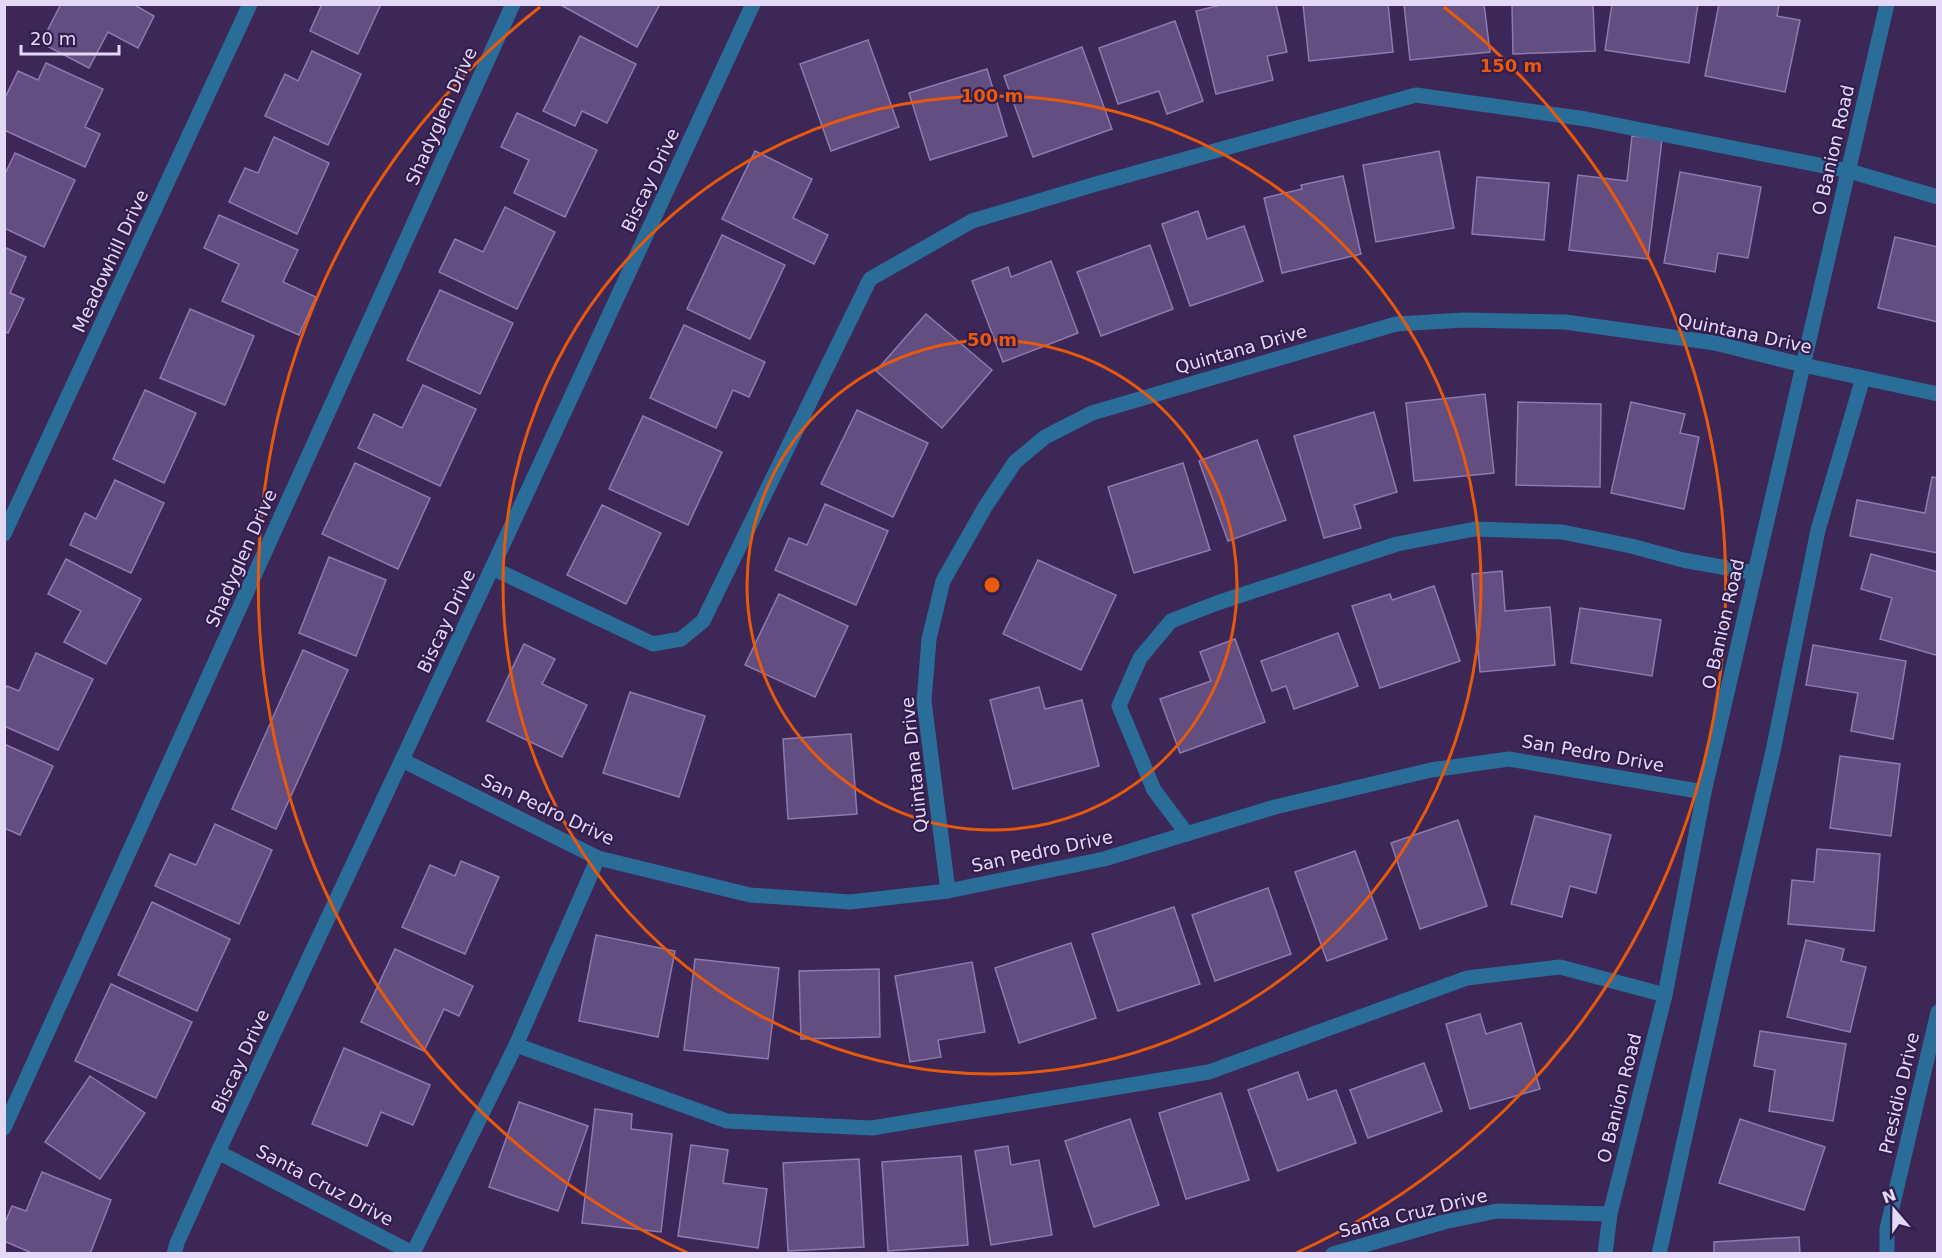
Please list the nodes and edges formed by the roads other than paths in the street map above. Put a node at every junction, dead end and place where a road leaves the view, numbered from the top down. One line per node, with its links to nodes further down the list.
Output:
1 (250, 4): 10 (street, Meadowhill Drive)
2 (513, 4): 21 (street, Shadyglen Drive)
3 (753, 4): 11 (street, Biscay Drive)
4 (1887, 4): 5 (street, O Banion Road)
5 (1849, 171): 6 (street); 7 (street, O Banion Road); 11 (street)
6 (1938, 197)
7 (1803, 365): 8 (street, Quintana Drive); 12 (street, O Banion Road); 17 (street, Quintana Drive)
8 (1863, 378): 9 (street, Quintana Drive); 28 (street)
9 (1938, 394)
10 (4, 534)
11 (492, 568): 13 (street, Biscay Drive)
12 (1755, 573): 14 (street, O Banion Road); 15 (street)
13 (402, 760): 16 (street, San Pedro Drive); 22 (street, Biscay Drive)
14 (1704, 792): 15 (street, San Pedro Drive); 18 (street, O Banion Road)
15 (1187, 834): 17 (street, San Pedro Drive)
16 (598, 858): 17 (street, San Pedro Drive); 20 (street)
17 (948, 891)
18 (1665, 995): 20 (street); 23 (street, O Banion Road)
19 (1938, 1012): 29 (street, Presidio Drive)
20 (516, 1044): 24 (street)
21 (4, 1128)
22 (219, 1152): 24 (street, Santa Cruz Drive); 25 (street, Biscay Drive)
23 (1610, 1214): 26 (street, Santa Cruz Drive); 27 (street, O Banion Road)
24 (413, 1253)
25 (174, 1254)
26 (1333, 1254)
27 (1605, 1254)
28 (1659, 1254)
29 (1887, 1254)

